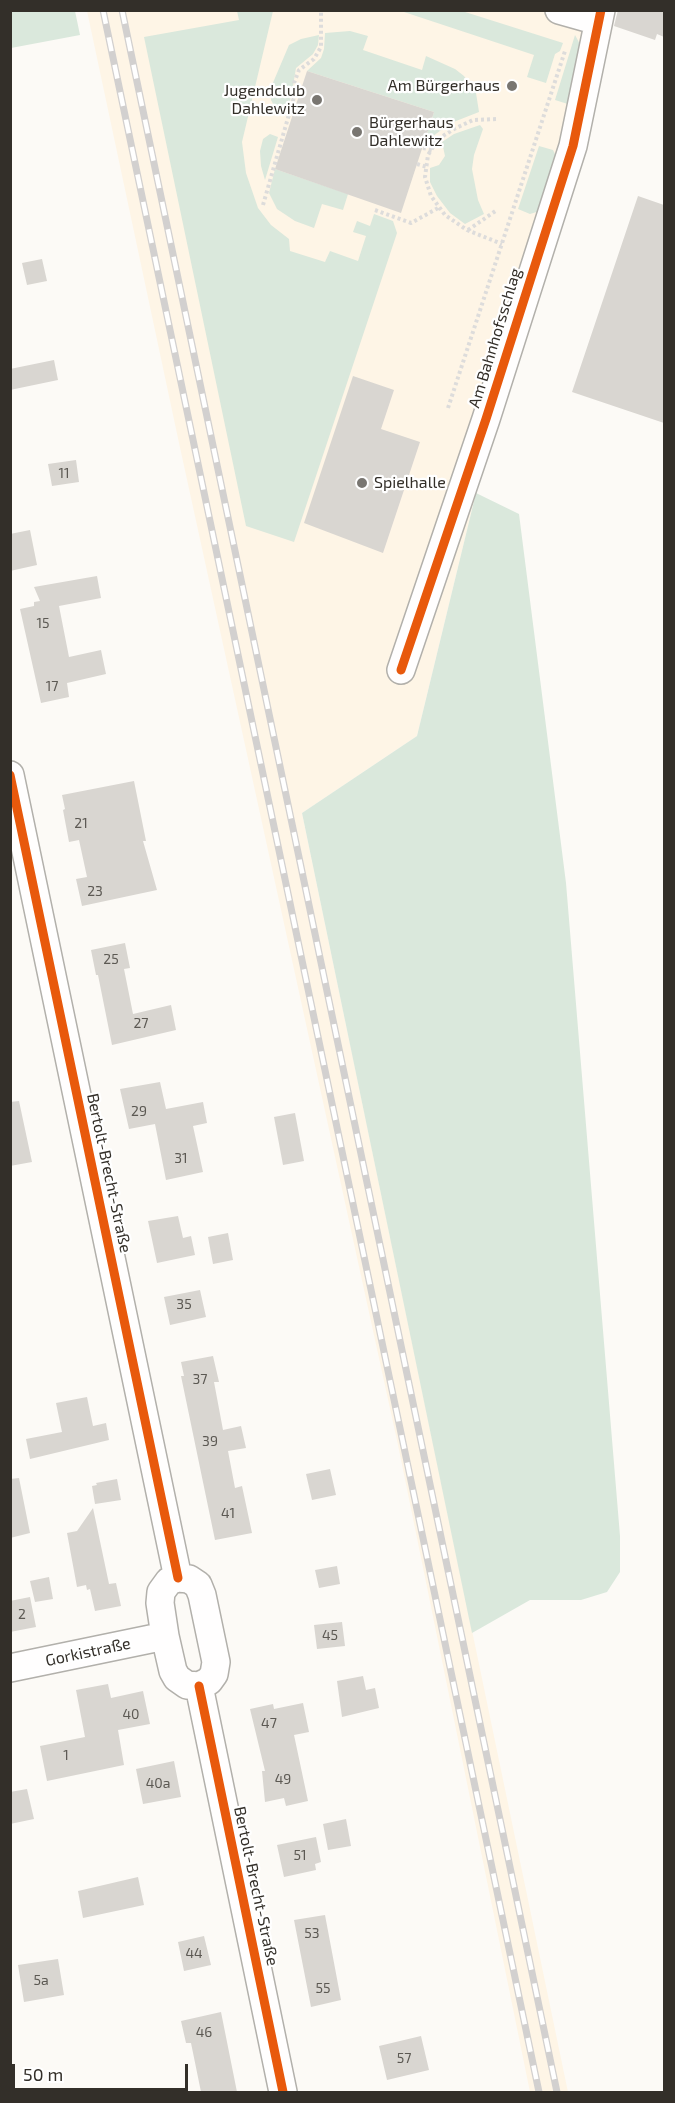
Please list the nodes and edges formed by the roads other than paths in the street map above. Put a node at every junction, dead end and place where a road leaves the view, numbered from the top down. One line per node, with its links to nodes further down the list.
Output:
1 (584, 14): 2 (street, Am Bahnhofsschlag)
2 (401, 670)
3 (10, 775): 4 (street, Bertolt-Brecht-Straße)
4 (178, 1578): 5 (street); 7 (street)
5 (165, 1636): 6 (street, Gorkistraße); 7 (street)
6 (10, 1668)
7 (199, 1686): 8 (street, Bertolt-Brecht-Straße)
8 (283, 2092)

